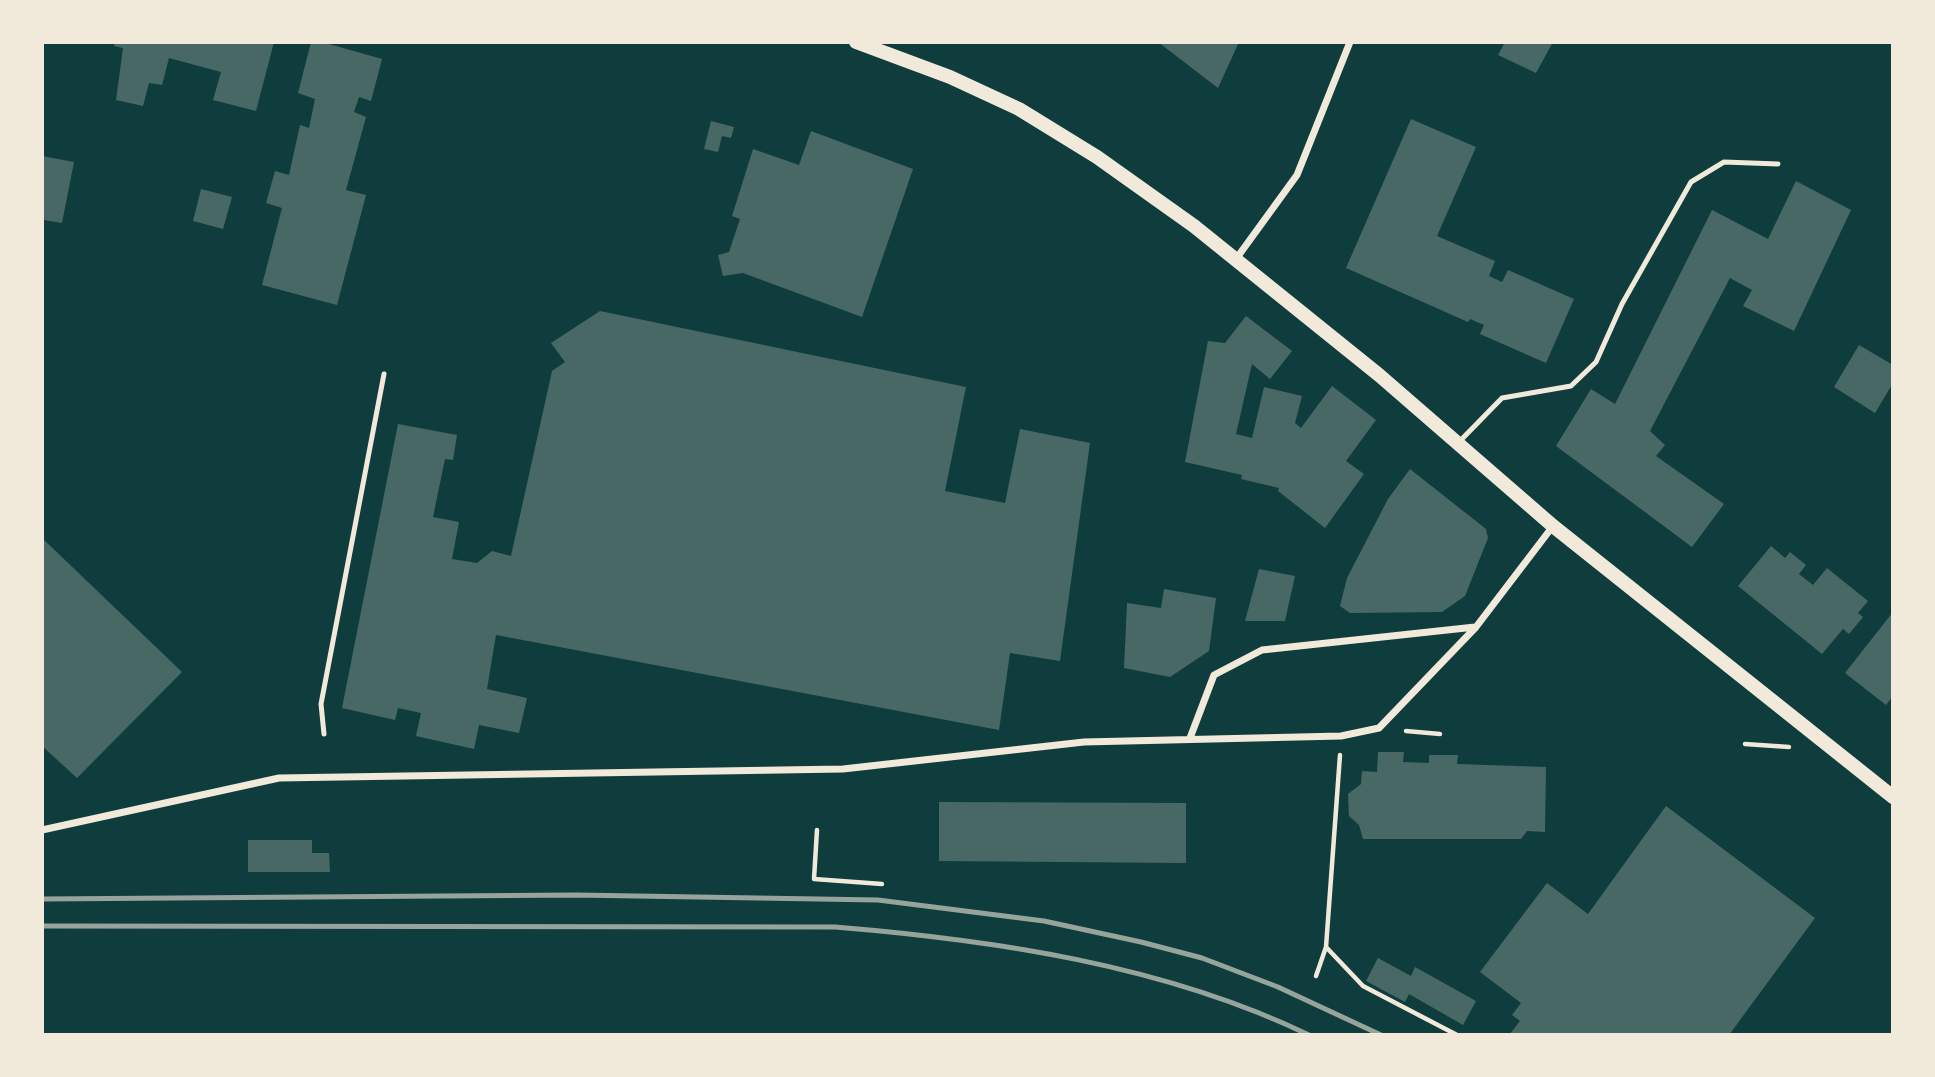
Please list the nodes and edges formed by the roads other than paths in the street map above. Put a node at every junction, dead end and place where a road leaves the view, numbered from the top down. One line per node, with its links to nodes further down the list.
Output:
1 (856, 42): 4 (main road)
2 (1349, 42): 4 (street)
3 (1777, 164): 6 (lane)
4 (1236, 259): 6 (main road)
5 (384, 374): 9 (lane)
6 (1458, 443): 7 (main road)
7 (1553, 526): 8 (street); 11 (main road)
8 (1476, 627): 10 (street); 10 (street)
9 (324, 734)
10 (1190, 738): 12 (street)
11 (1893, 797)
12 (42, 830)

